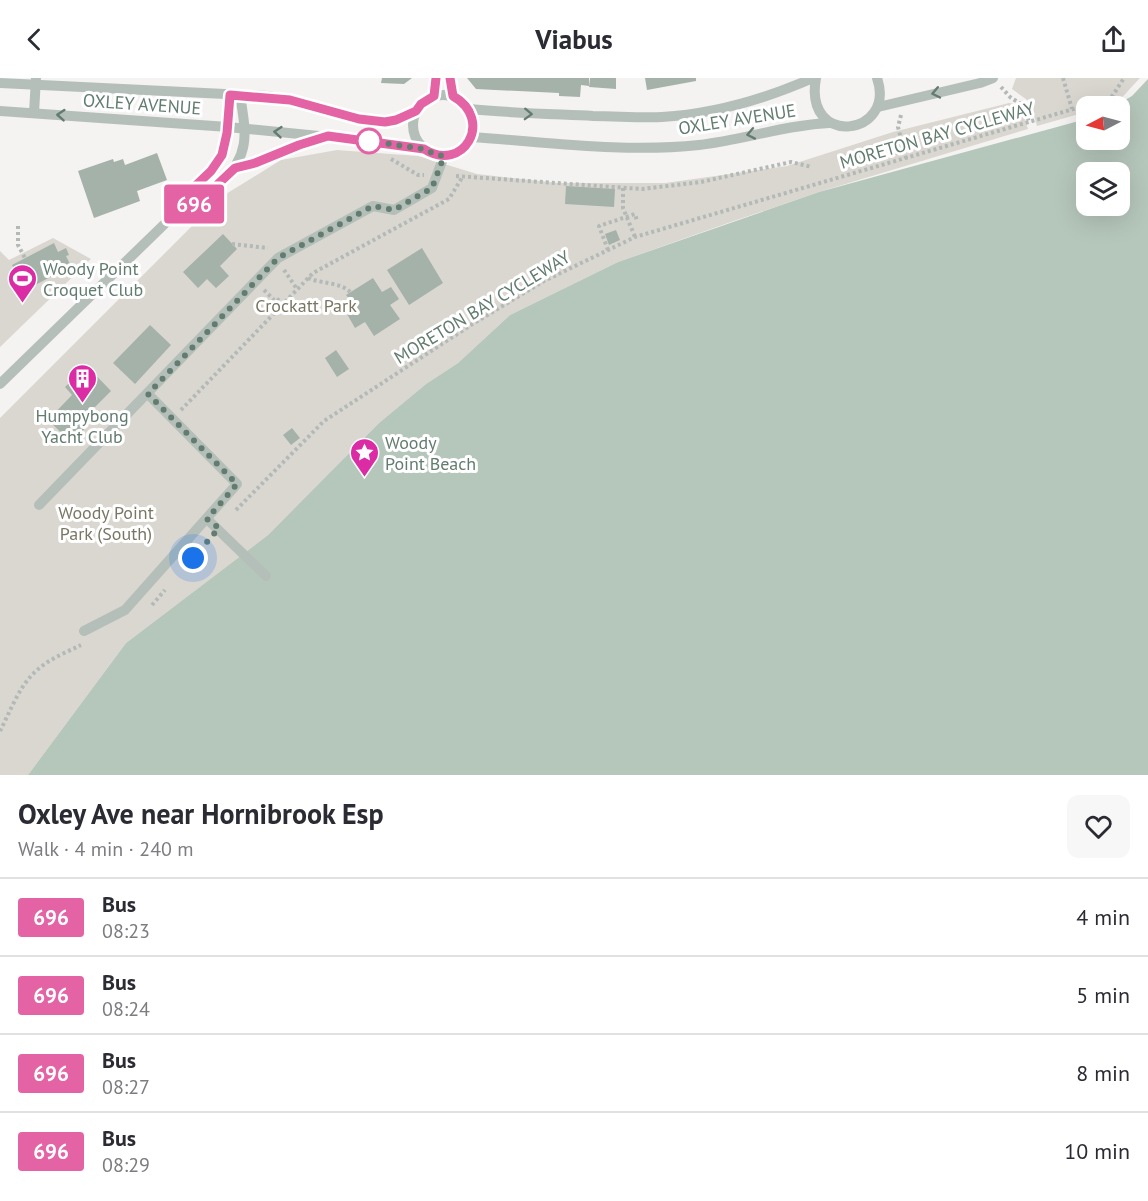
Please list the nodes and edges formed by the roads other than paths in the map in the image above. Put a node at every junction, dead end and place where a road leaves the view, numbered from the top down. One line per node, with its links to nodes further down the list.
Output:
1 (436, 78): 9 (street)
2 (450, 78): 10 (street)
3 (814, 78): 12 (street, OXLEY AVENUE, one-way to 3); 16 (street)
4 (877, 78): 11 (street)
5 (36, 81): 7 (street, OXLEY AVENUE); 8 (street, OXLEY AVENUE); 15 (street)
6 (996, 81): 11 (street, one-way to 11)
7 (0, 83)
8 (235, 95): 14 (street, OXLEY AVENUE); 17 (street); 18 (street)
9 (434, 96): 10 (street); 14 (street)
10 (453, 96): 12 (street)
11 (878, 107): 16 (street, OXLEY AVENUE)
12 (469, 109): 20 (street)
13 (0, 111): 15 (street, OXLEY AVENUE)
14 (416, 111): 21 (street)
15 (34, 113): 17 (street, OXLEY AVENUE, one-way to 15)
16 (829, 123): 20 (street, OXLEY AVENUE, one-way to 20)
17 (228, 127): 18 (street, OXLEY AVENUE); 24 (street)
18 (245, 129): 19 (street, OXLEY AVENUE, one-way to 18); 23 (street)
19 (328, 136): 21 (street, OXLEY AVENUE); 23 (street)
20 (471, 137): 22 (street)
21 (424, 149): 22 (street)
22 (444, 156): 26 (street)
23 (235, 168): 24 (street)
24 (181, 208): 25 (street)
25 (0, 384)
26 (148, 394): 27 (street); 28 (street)
27 (39, 505)
28 (207, 519): 29 (street); 30 (street)
29 (266, 576)
30 (84, 631)

